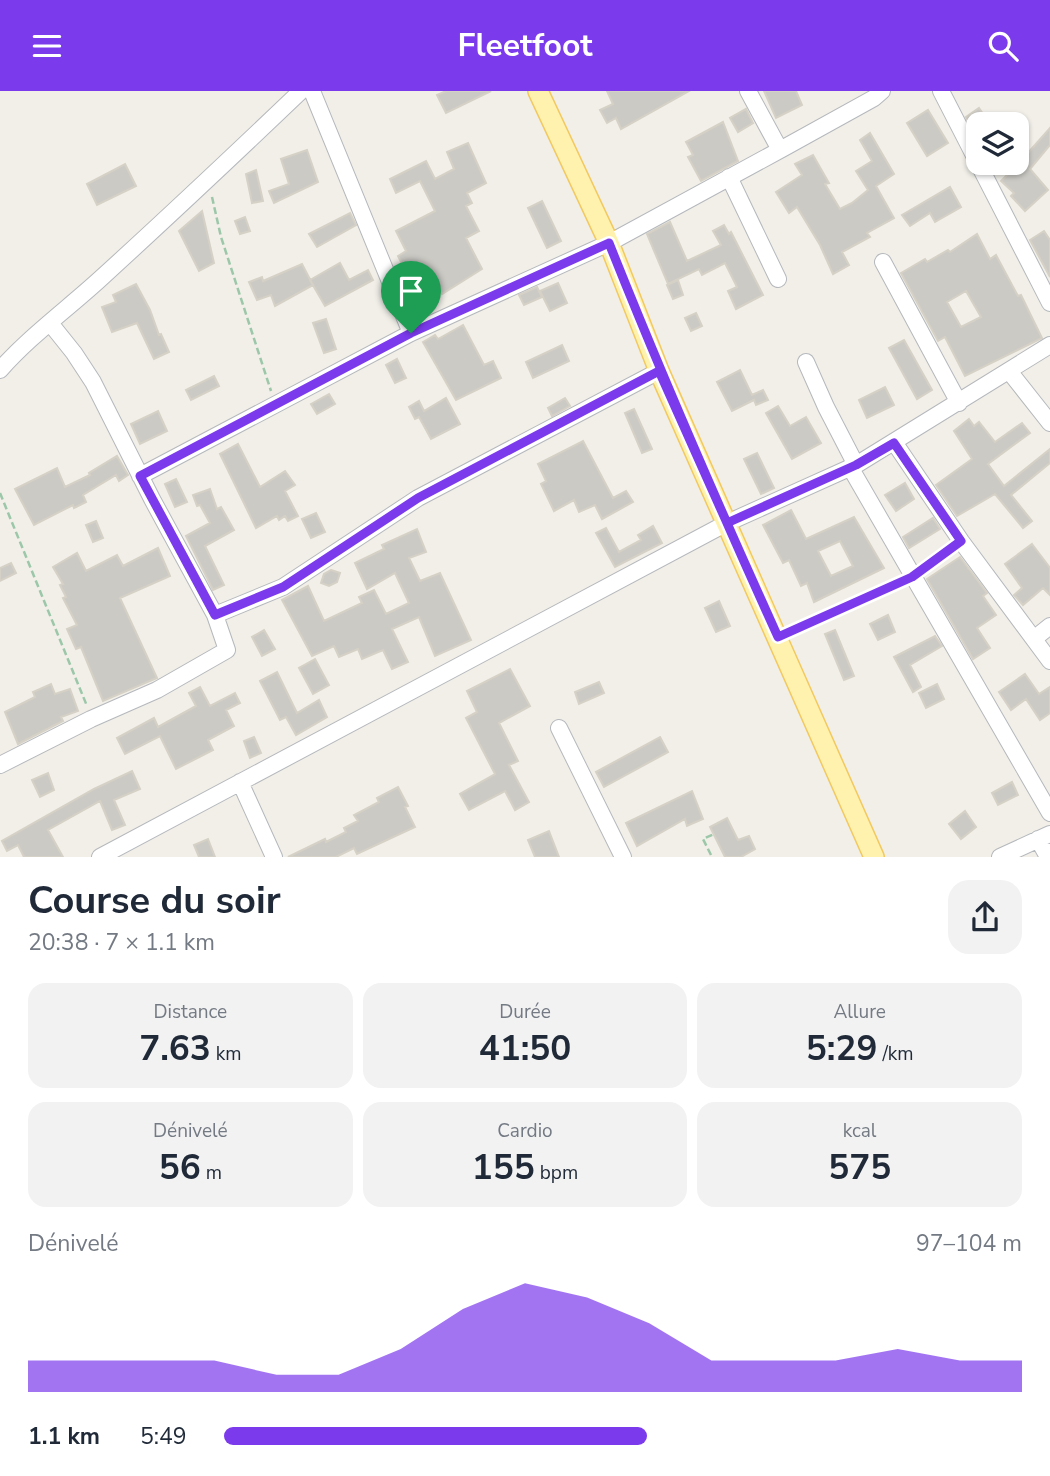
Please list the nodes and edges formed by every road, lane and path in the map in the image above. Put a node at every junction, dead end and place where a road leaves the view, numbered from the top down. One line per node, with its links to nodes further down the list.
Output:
1 (301, 91): 9 (street)
2 (312, 91): 15 (street)
3 (538, 91): 10 (main road)
4 (748, 91): 7 (street)
5 (882, 91): 7 (street)
6 (941, 91): 13 (street)
7 (780, 150): 8 (street)
8 (729, 177): 10 (street); 12 (street)
9 (208, 180): 14 (street); 22 (path)
10 (609, 243): 15 (street); 19 (main road)
11 (883, 262): 21 (street)
12 (778, 279)
13 (1050, 303)
14 (50, 323): 18 (street); 26 (street)
15 (411, 333): 22 (street)
16 (1050, 345): 20 (street)
17 (806, 362): 25 (street)
18 (0, 370)
19 (659, 371): 28 (main road); 31 (street)
20 (1009, 371): 21 (street); 23 (street)
21 (959, 403): 24 (street)
22 (275, 404): 26 (street)
23 (1050, 423)
24 (894, 443): 25 (street); 29 (street)
25 (853, 466): 28 (street); 30 (street)
26 (140, 476): 31 (street)
27 (0, 493): 36 (path)
28 (727, 523): 33 (main road); 39 (street)
29 (961, 541): 30 (path); 34 (street)
30 (912, 577): 33 (path); 40 (street)
31 (215, 615): 36 (street)
32 (1050, 625): 34 (street)
33 (778, 637): 47 (main road)
34 (1035, 638): 35 (street)
35 (1050, 661)
36 (91, 719): 38 (street)
37 (559, 728): 46 (street)
38 (0, 765)
39 (240, 782): 44 (street); 45 (street)
40 (1050, 813)
41 (714, 834): 43 (path)
42 (1044, 837): 48 (street); 49 (street)
43 (711, 855)
44 (100, 856)
45 (274, 856)
46 (623, 856)
47 (874, 856)
48 (1000, 856)
49 (1048, 856)

